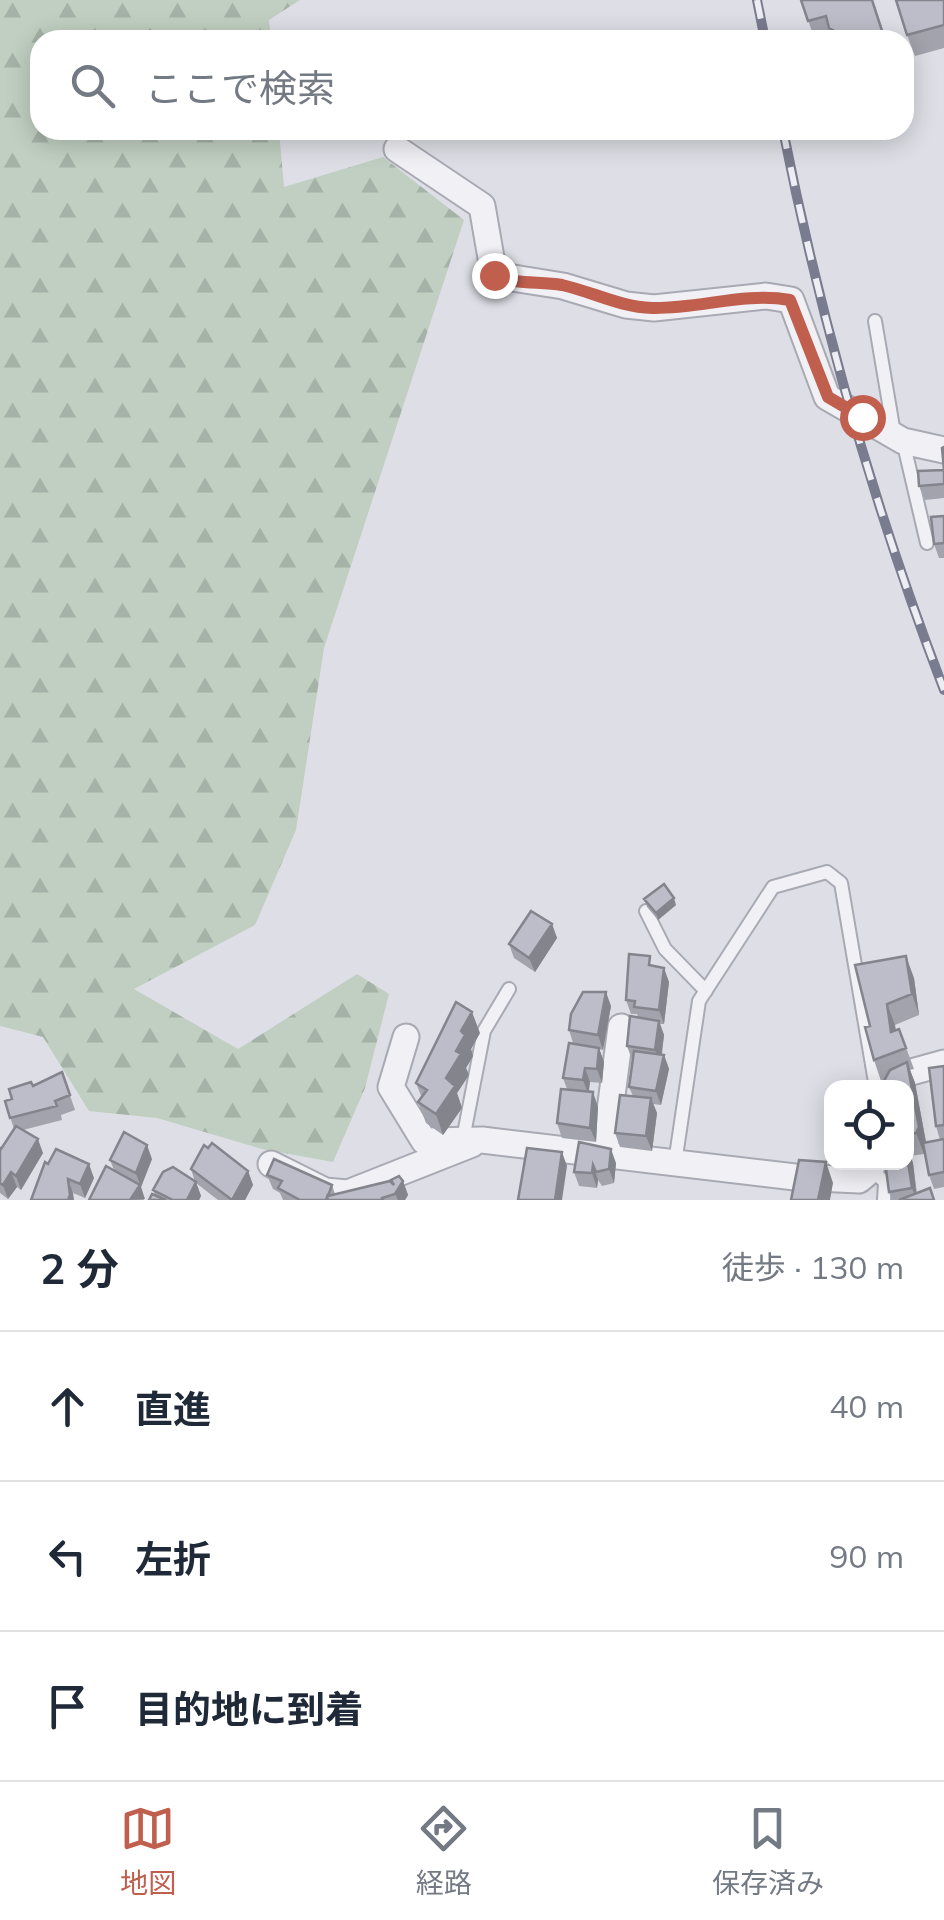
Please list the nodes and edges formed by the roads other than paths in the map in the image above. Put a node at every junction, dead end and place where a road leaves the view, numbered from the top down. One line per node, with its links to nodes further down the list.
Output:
1 (397, 149): 3 (street)
2 (875, 322): 3 (lane)
3 (899, 438): 4 (street); 5 (lane)
4 (944, 450)
5 (927, 542)
6 (646, 911): 8 (lane)
7 (509, 989): 14 (lane)
8 (706, 991): 12 (lane); 16 (lane)
9 (622, 1028): 15 (street)
10 (406, 1038): 14 (street)
11 (944, 1063): 13 (street)
12 (878, 1080)
13 (892, 1080)
14 (472, 1140): 15 (street); 17 (street)
15 (604, 1156): 16 (street)
16 (675, 1163): 18 (street)
17 (271, 1164)
18 (868, 1170)
19 (874, 1170): 20 (lane)
20 (884, 1200)

